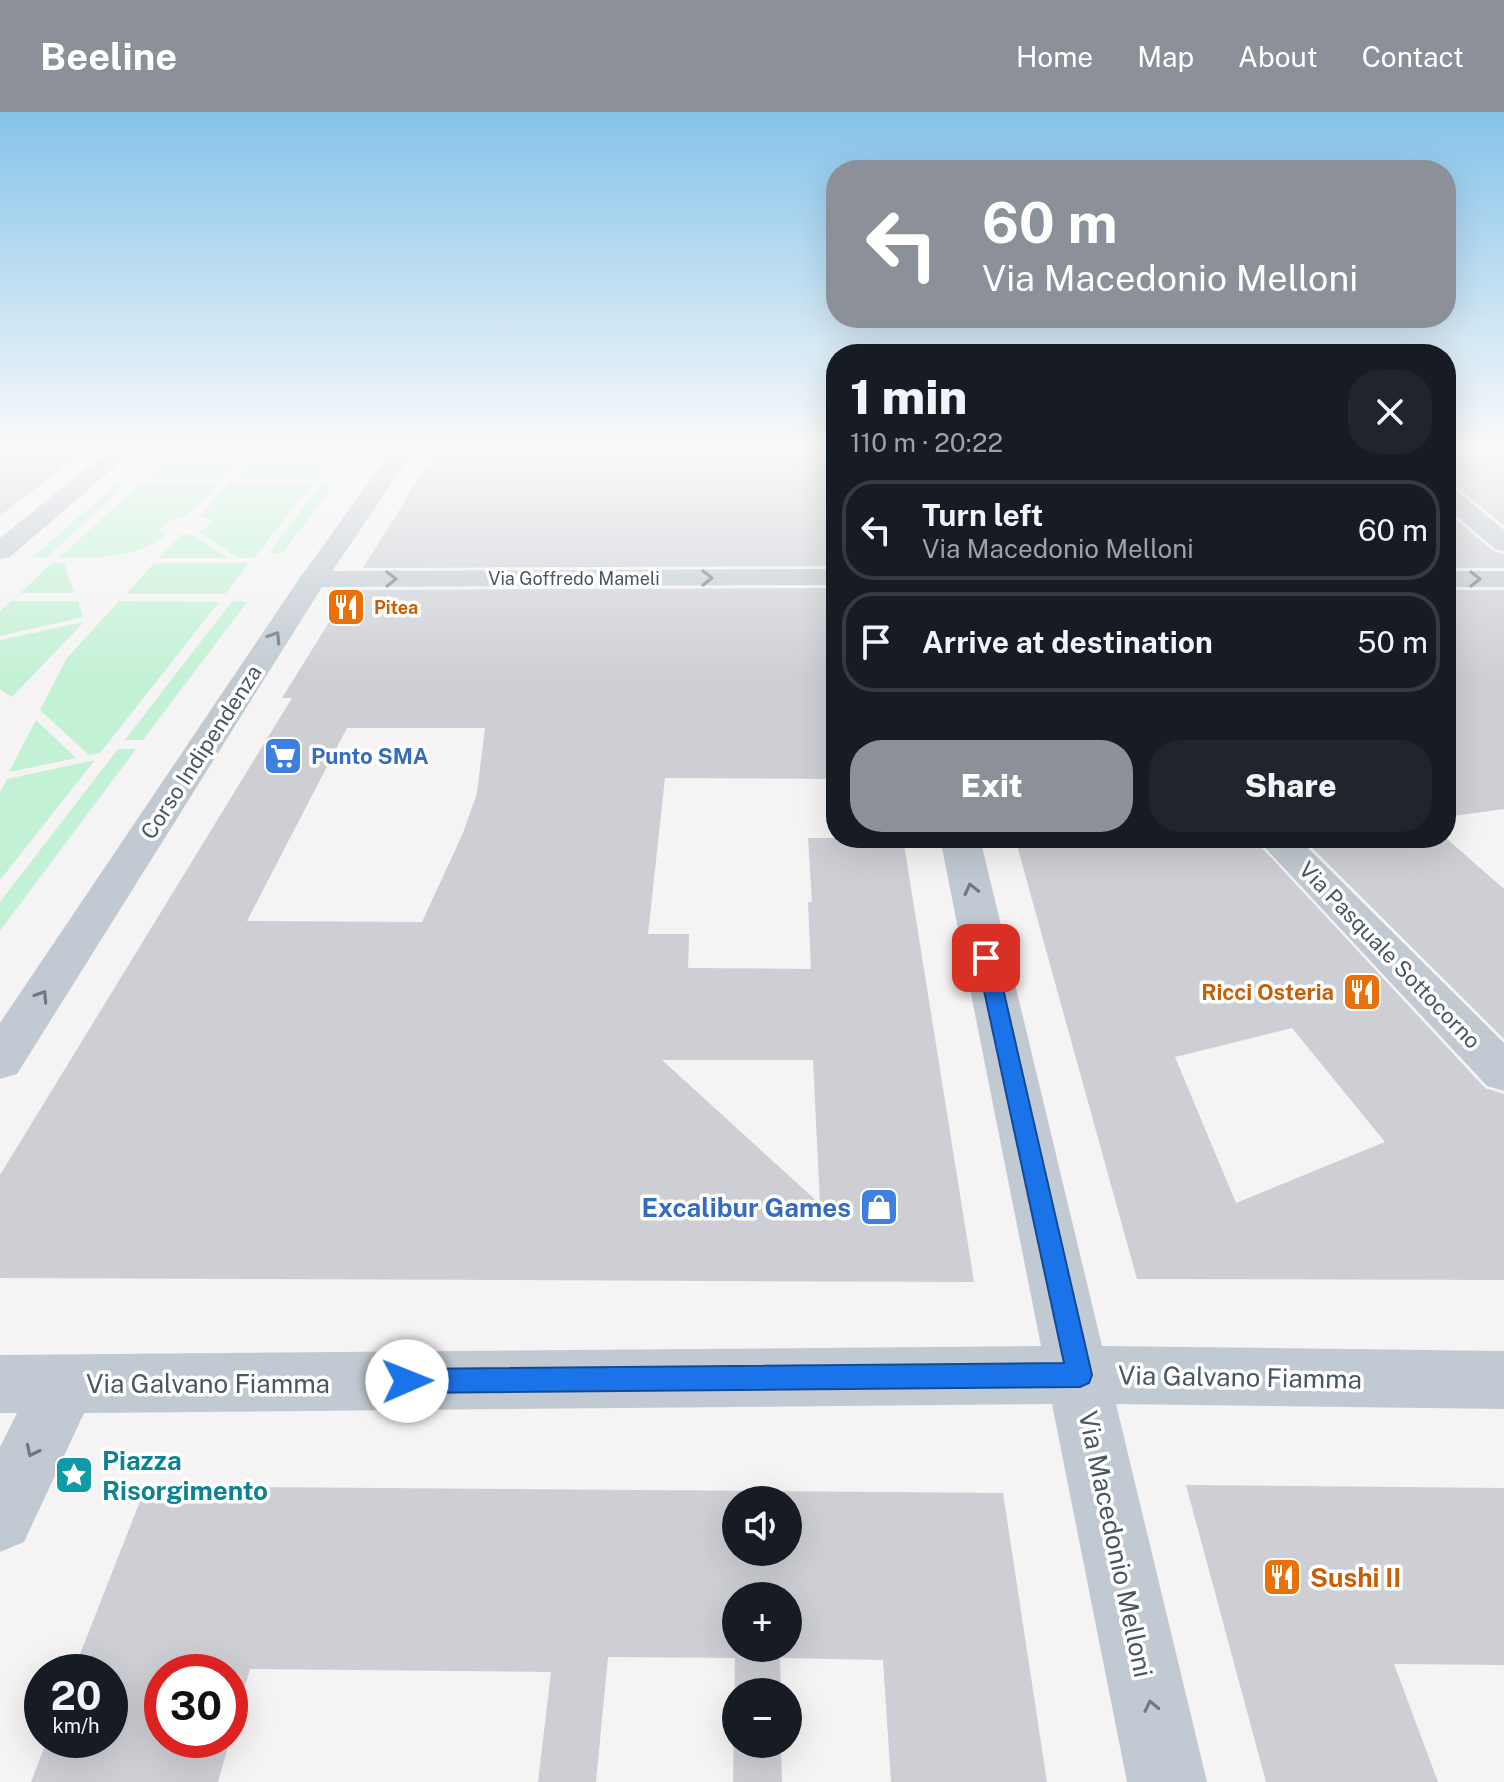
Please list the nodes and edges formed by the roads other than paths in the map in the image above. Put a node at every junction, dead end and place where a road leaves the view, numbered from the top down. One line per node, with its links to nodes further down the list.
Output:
1 (33, 524): 5 (street)
2 (352, 524): 7 (street, Corso Indipendenza)
3 (1481, 524): 4 (street)
4 (1504, 543)
5 (0, 551)
6 (826, 577): 7 (street, Via Goffredo Mameli, one-way to 6)
7 (313, 579): 12 (street, Corso Indipendenza, one-way to 7)
8 (1456, 579): 9 (street, one-way to 9)
9 (1504, 579)
10 (962, 848): 14 (street, Via Macedonio Melloni, one-way to 10)
11 (1286, 848): 13 (street, Via Pasquale Sottocorno)
12 (0, 1061)
13 (1504, 1073)
14 (1080, 1375): 15 (street, Via Galvano Fiamma); 17 (street, Via Galvano Fiamma); 19 (street, Via Macedonio Melloni, one-way to 14)
15 (1504, 1380)
16 (0, 1384): 17 (street)
17 (65, 1384): 18 (street, one-way to 18)
18 (0, 1518)
19 (1167, 1782)

